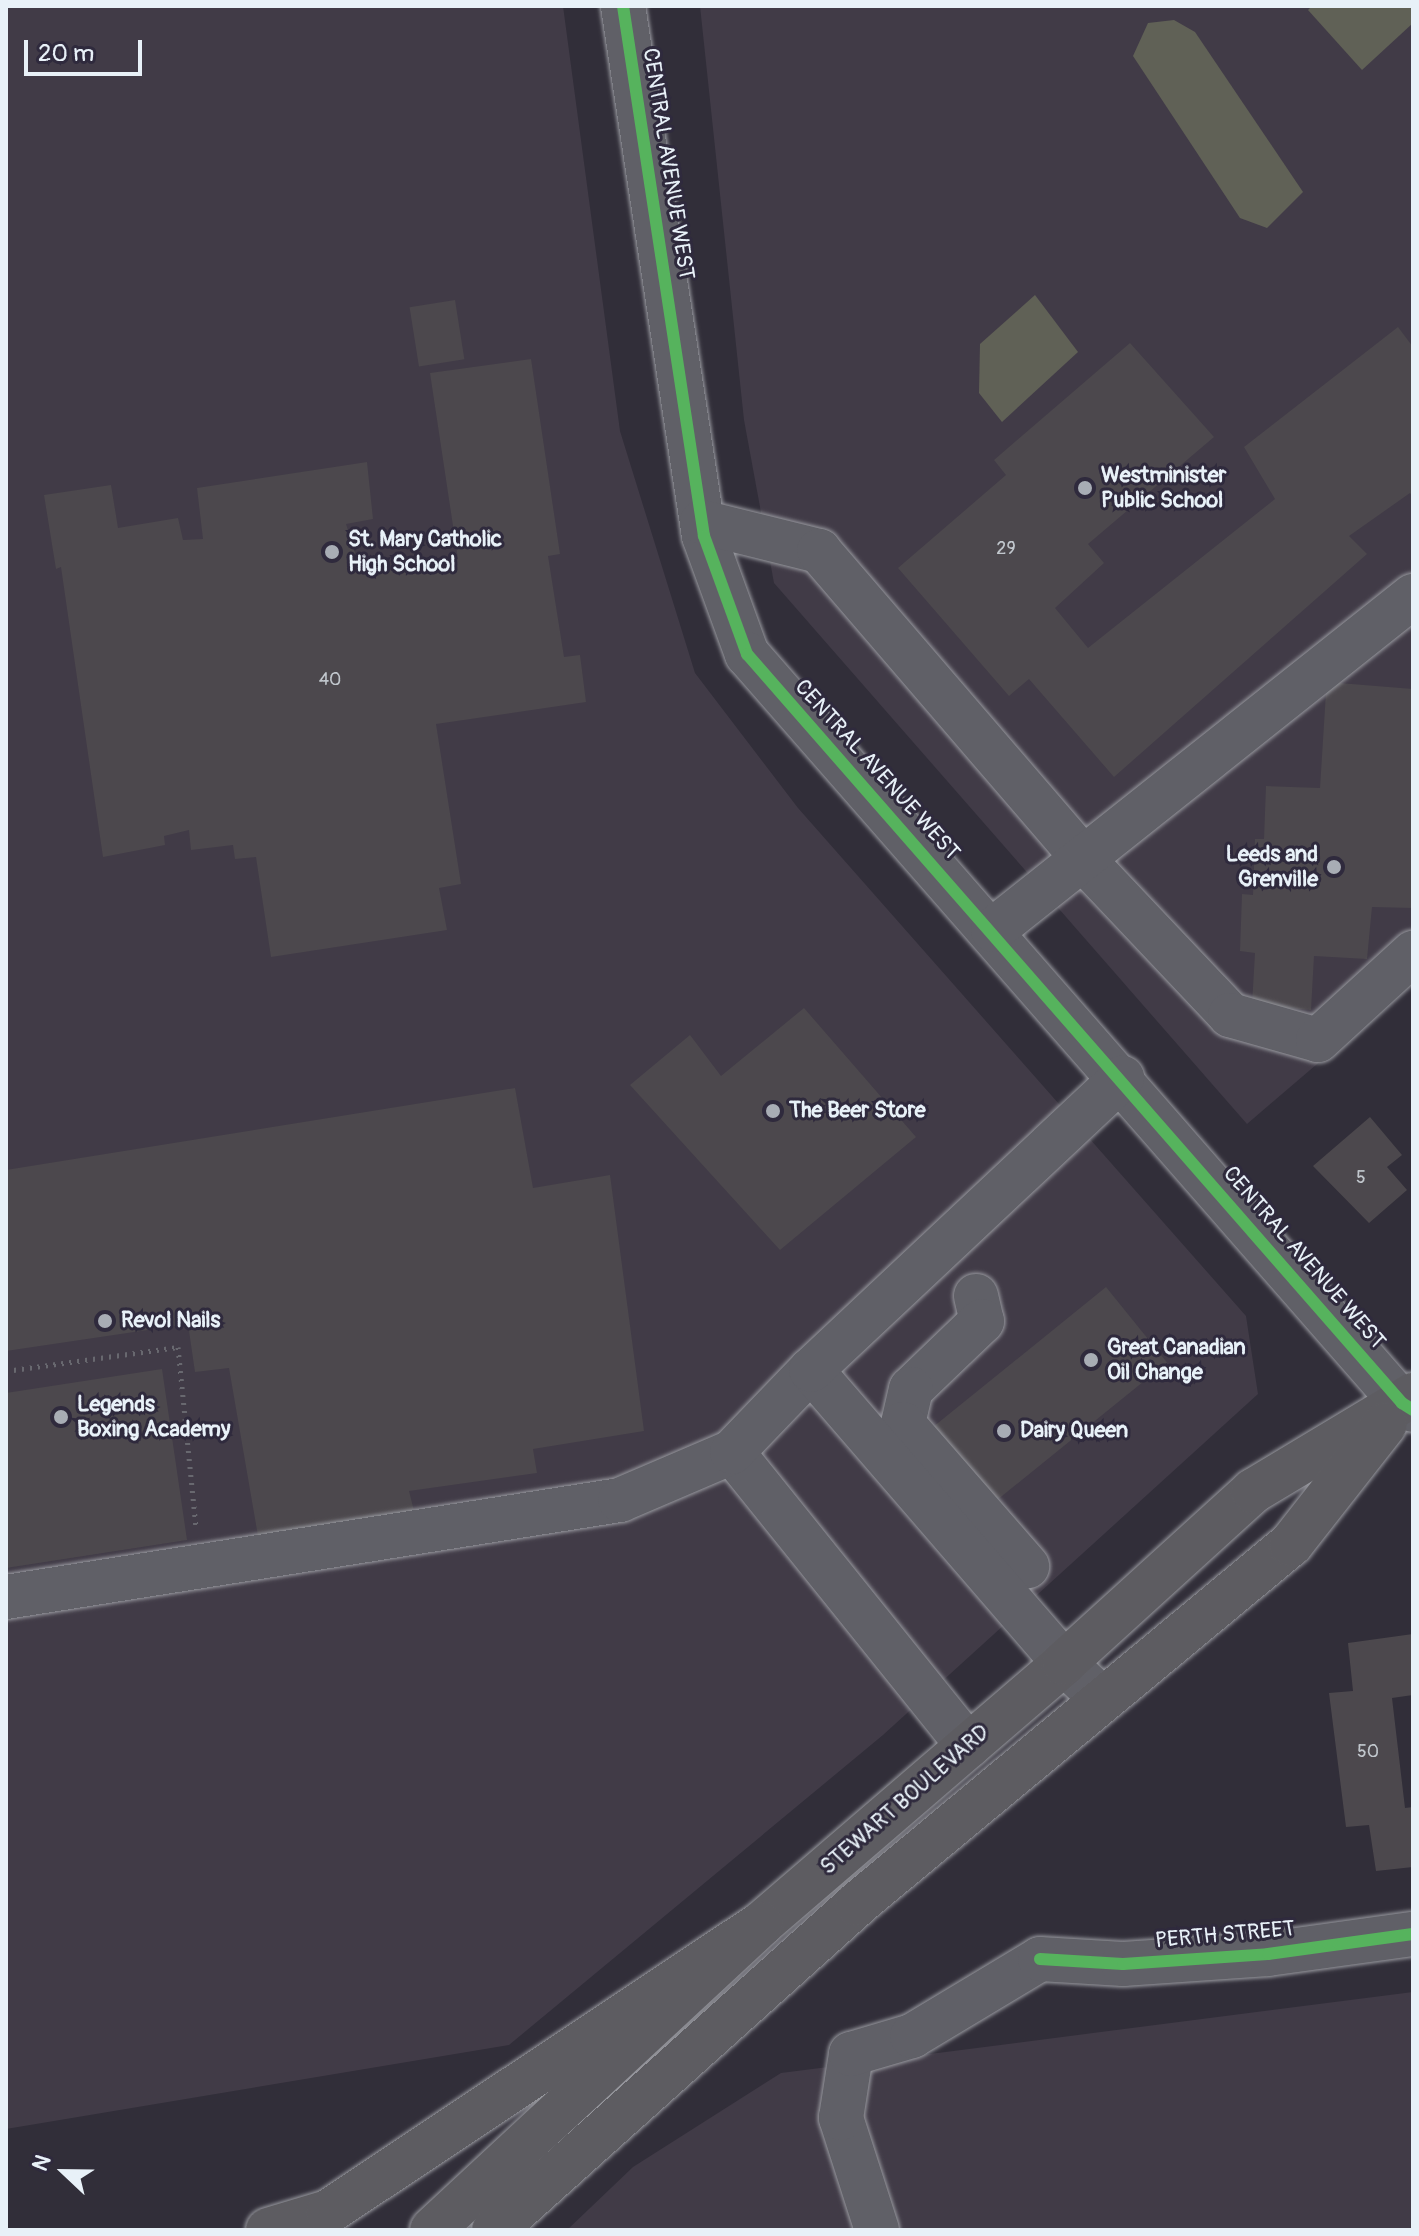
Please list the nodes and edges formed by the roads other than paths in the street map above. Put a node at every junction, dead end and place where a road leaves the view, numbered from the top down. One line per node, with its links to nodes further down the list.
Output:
1 (623, 6): 2 (street, CENTRAL AVENUE WEST)
2 (702, 522): 4 (street); 5 (street, CENTRAL AVENUE WEST)
3 (1413, 596): 4 (street)
4 (1081, 856): 5 (street); 6 (street)
5 (993, 930): 7 (street, CENTRAL AVENUE WEST)
6 (1413, 953)
7 (1122, 1078): 9 (street); 10 (street, CENTRAL AVENUE WEST)
8 (976, 1296): 12 (street)
9 (811, 1370): 11 (street); 14 (street)
10 (1410, 1410): 14 (main road, STEWART BOULEVARD); 15 (main road)
11 (732, 1452): 13 (street); 16 (street)
12 (1027, 1566)
13 (6, 1597)
14 (1064, 1663): 15 (street); 16 (main road, STEWART BOULEVARD)
15 (1102, 1699): 21 (main road)
16 (968, 1746): 17 (main road, STEWART BOULEVARD)
17 (761, 1924): 19 (main road); 20 (main road, STEWART BOULEVARD)
18 (1413, 1934): 22 (street, PERTH STREET)
19 (268, 2230)
20 (432, 2230)
21 (494, 2230)
22 (877, 2230)

